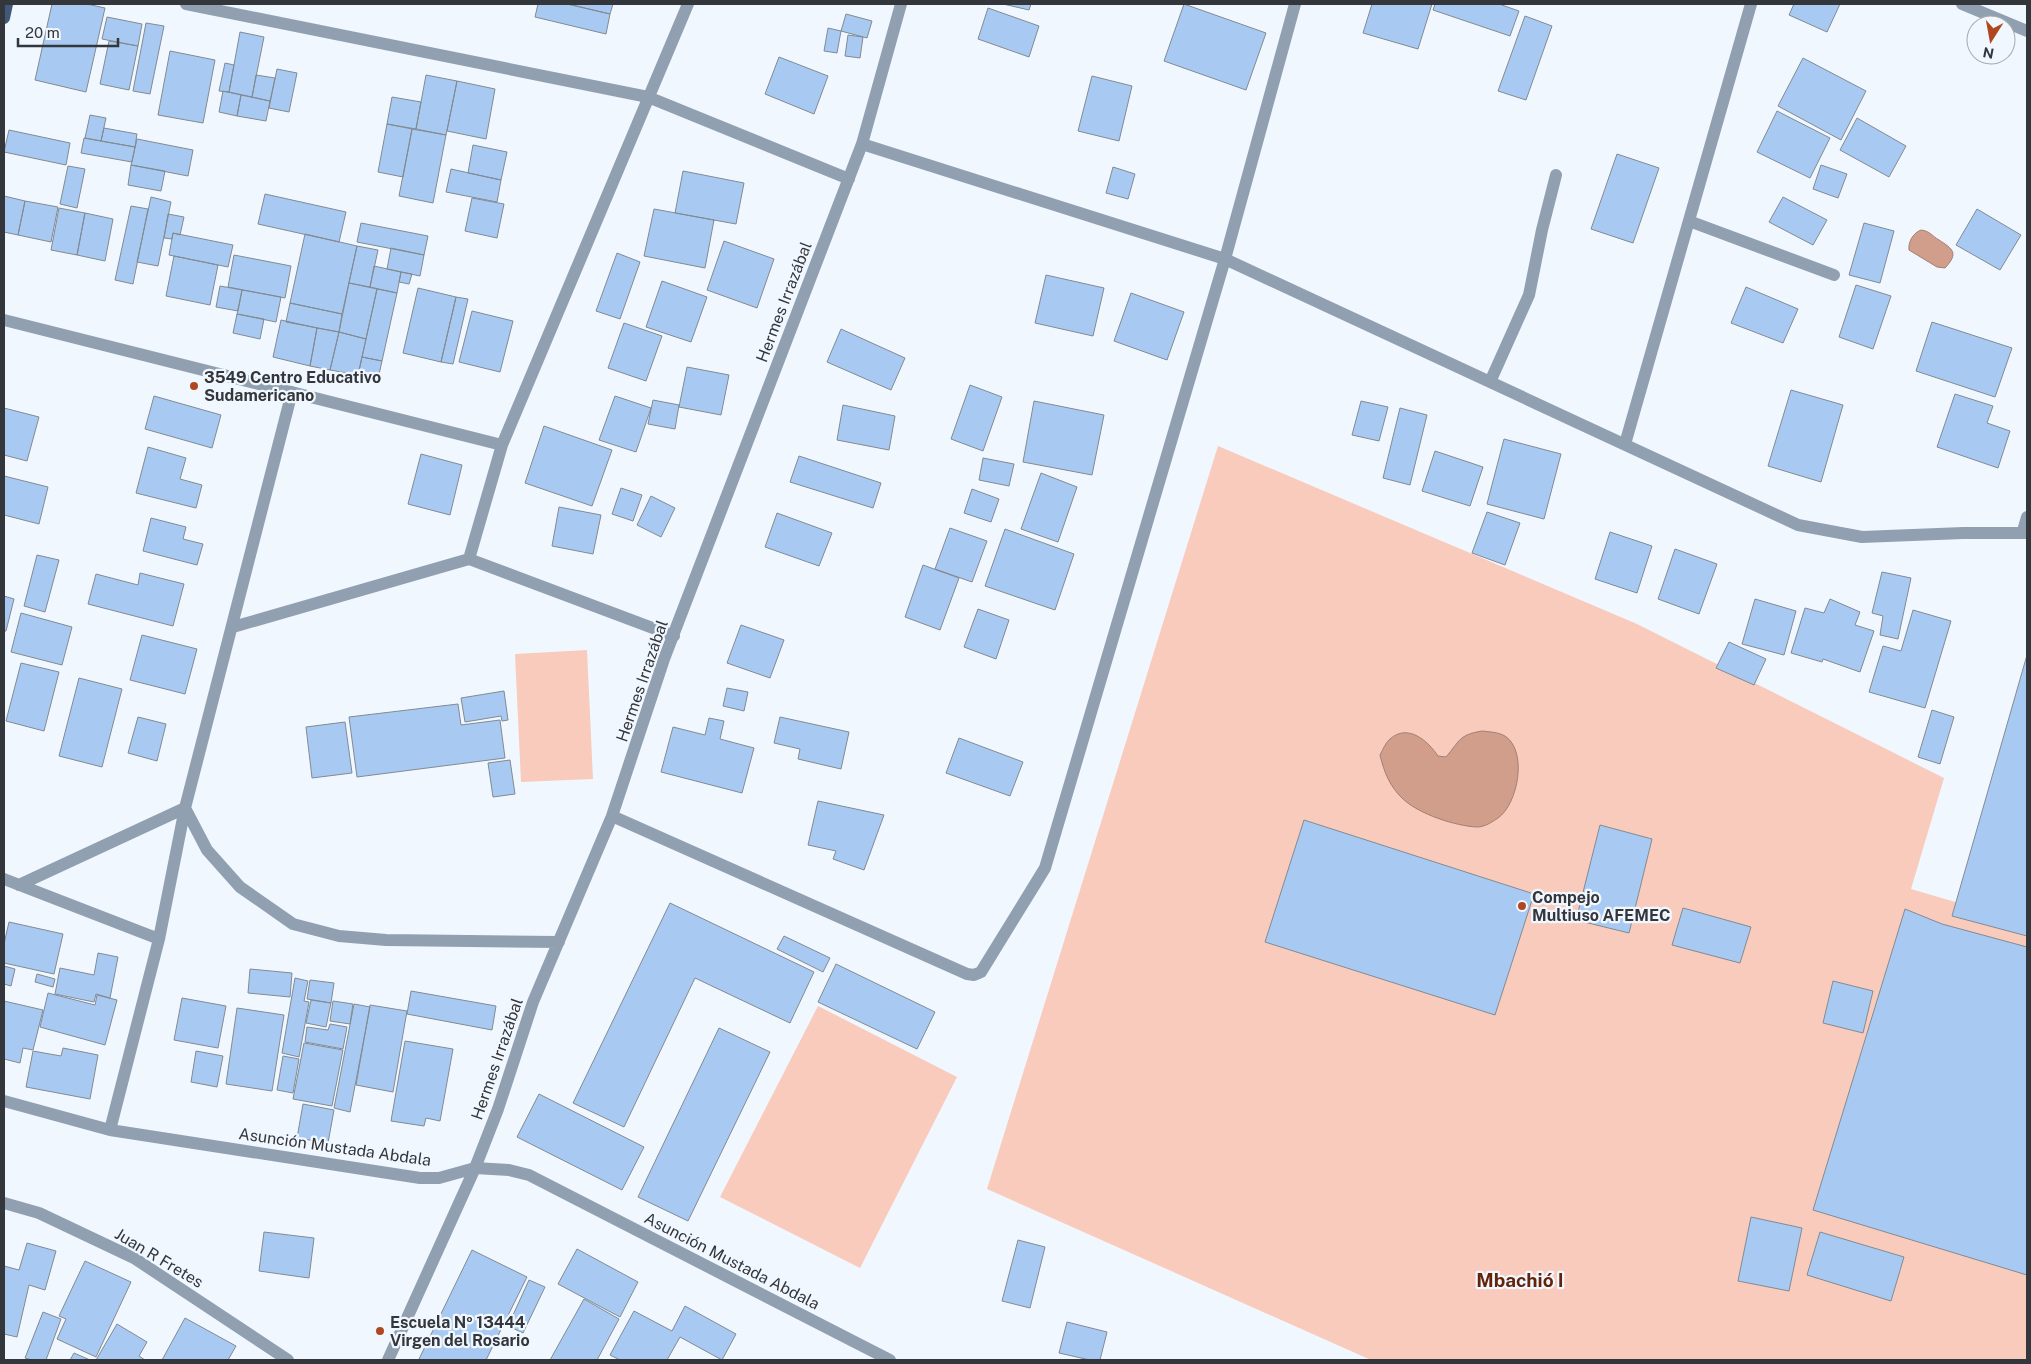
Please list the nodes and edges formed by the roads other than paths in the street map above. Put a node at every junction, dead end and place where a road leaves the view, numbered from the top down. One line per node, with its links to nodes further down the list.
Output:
1 (7, 4): 8 (main road)
2 (186, 4): 10 (street)
3 (688, 4): 10 (street)
4 (901, 4): 11 (street, Hermes Irrazábal)
5 (1295, 4): 15 (street)
6 (1751, 4): 14 (street)
7 (1962, 4): 9 (street)
8 (4, 18)
9 (2027, 31)
10 (648, 97): 13 (street); 21 (street)
11 (862, 144): 13 (street, Hermes Irrazábal); 15 (street)
12 (1556, 175): 18 (street)
13 (849, 180): 26 (street, Hermes Irrazábal)
14 (1689, 221): 16 (street); 20 (street)
15 (1224, 259): 18 (street); 28 (street)
16 (1834, 275)
17 (4, 320): 19 (street)
18 (1490, 382): 20 (street)
19 (292, 392): 21 (street); 25 (street)
20 (1625, 444): 23 (street)
21 (502, 445): 24 (street)
22 (2027, 517): 23 (street)
23 (2025, 532)
24 (469, 559): 25 (street); 26 (street)
25 (232, 627): 27 (street)
26 (674, 636): 28 (street, Hermes Irrazábal)
27 (185, 808): 30 (street); 31 (street); 32 (street)
28 (612, 816): 32 (street, Hermes Irrazábal)
29 (4, 879): 30 (street)
30 (19, 885): 31 (street)
31 (158, 939): 34 (street)
32 (558, 942): 35 (street, Hermes Irrazábal)
33 (4, 1102): 34 (street, Asunción Mustada Abdala)
34 (110, 1130): 35 (street, Asunción Mustada Abdala)
35 (476, 1168): 38 (street, Hermes Irrazábal); 39 (street, Asunción Mustada Abdala)
36 (4, 1203): 37 (street, Juan R Fretes)
37 (288, 1360)
38 (388, 1360)
39 (890, 1360)

